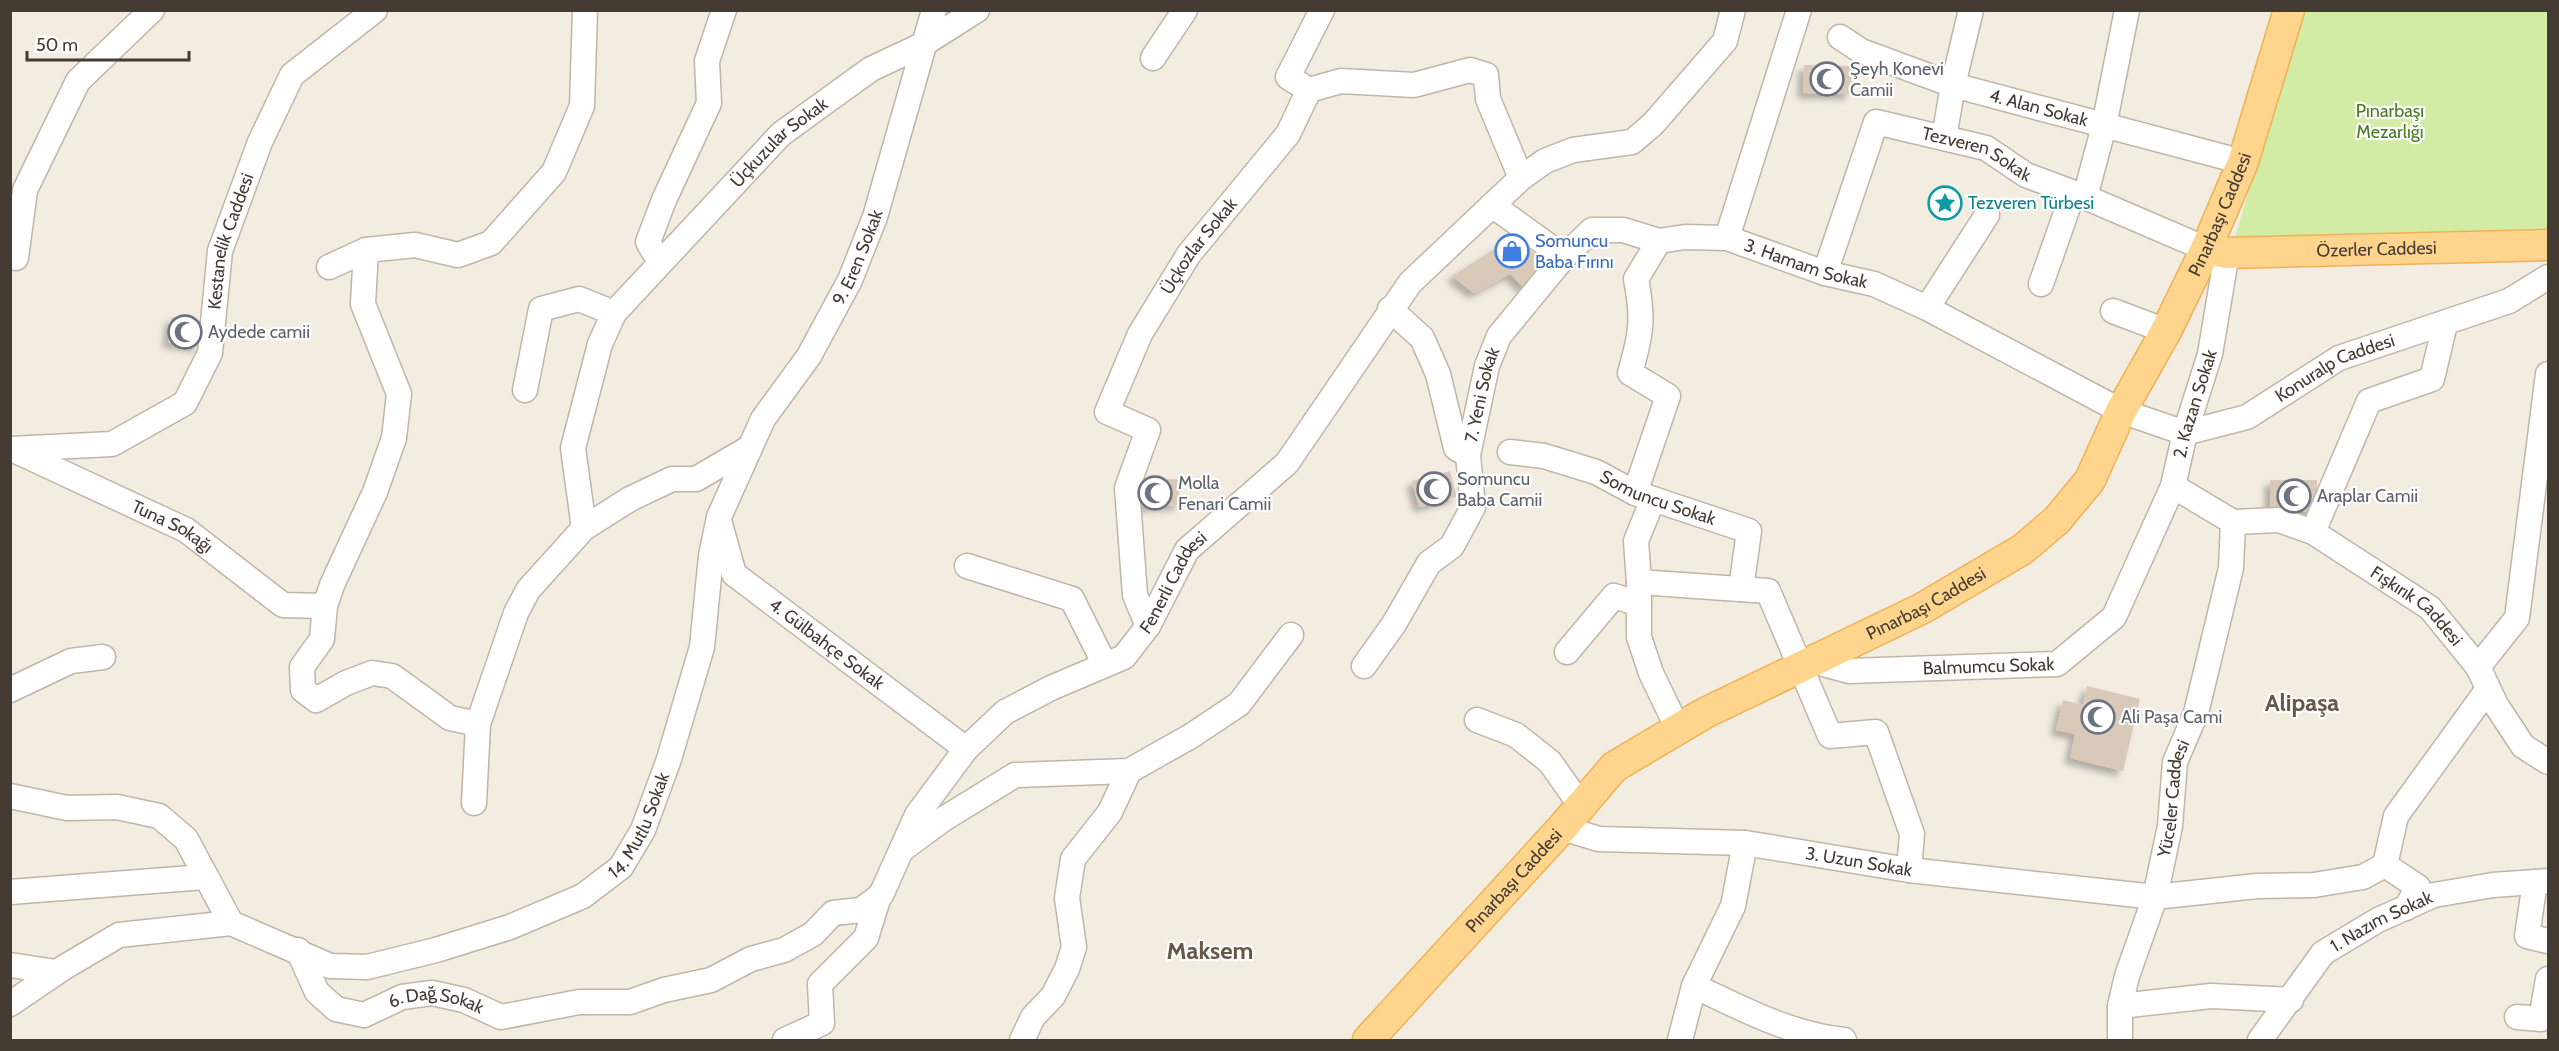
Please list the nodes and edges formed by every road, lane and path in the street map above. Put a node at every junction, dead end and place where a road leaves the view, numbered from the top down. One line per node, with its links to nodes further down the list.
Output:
1 (152, 10): 32 (street)
2 (375, 10): 49 (street, Kestanelik Caddesi)
3 (724, 10): 33 (street)
4 (934, 10): 15 (street, 9. Eren Sokak)
5 (977, 10): 15 (street, Üçkuzular Sokak)
6 (1185, 10): 16 (street)
7 (1322, 10): 18 (street)
8 (1733, 10): 22 (street, Fenerli Caddesi)
9 (1799, 10): 26 (street)
10 (1971, 10): 17 (street)
11 (2127, 10): 19 (street)
12 (2289, 10): 21 (main road, Pınarbaşı Caddesi)
13 (587, 13): 28 (street)
14 (1840, 37): 17 (street, 4. Alan Sokak)
15 (922, 45): 33 (street, Üçkuzular Sokak); 48 (street, 9. Eren Sokak)
16 (1153, 58)
17 (1953, 85): 19 (street, 4. Alan Sokak); 20 (street)
18 (1309, 90): 22 (street); 62 (street, Üçkozlar Sokak)
19 (2104, 126): 21 (street, 4. Alan Sokak); 23 (street)
20 (1944, 138): 23 (street, Tezveren Sokak); 35 (street, Tezveren Sokak)
21 (2243, 162): 29 (main road, Pınarbaşı Caddesi)
22 (1521, 178): 24 (street, Fenerli Caddesi)
23 (2079, 195): 29 (street, Tezveren Sokak); 37 (street)
24 (1492, 205): 31 (street); 39 (street, Fenerli Caddesi)
25 (1987, 215): 38 (street)
26 (1727, 238): 27 (street, 3. Hamam Sokak); 35 (street, 3. Hamam Sokak)
27 (1659, 242): 31 (street, 3. Hamam Sokak); 53 (street)
28 (366, 250): 34 (street); 61 (street)
29 (2216, 251): 30 (main road, Özerler Caddesi); 43 (main road, Pınarbaşı Caddesi); 47 (street, 2. Kazan Sokak)
30 (2546, 252)
31 (1564, 257): 51 (street, 7. Yeni Sokak)
32 (16, 258)
33 (660, 262): 41 (street, Üçkuzular Sokak)
34 (329, 267)
35 (1825, 273): 38 (street, 3. Hamam Sokak)
36 (2548, 277): 42 (street, Konuralp Caddesi)
37 (2041, 285)
38 (1927, 308): 46 (street, 3. Hamam Sokak)
39 (1390, 309): 51 (street); 62 (street, Fenerli Caddesi)
40 (2113, 311): 43 (street)
41 (614, 313): 45 (street); 56 (street, Üçkuzular Sokak)
42 (2445, 324): 47 (street, Konuralp Caddesi); 57 (street)
43 (2166, 331): 46 (main road, Pınarbaşı Caddesi)
44 (2548, 374): 69 (street)
45 (525, 390)
46 (2121, 411): 47 (street); 66 (main road, Pınarbaşı Caddesi)
47 (2185, 433): 52 (street, 2. Kazan Sokak)
48 (749, 448): 54 (street, 14. Mutlu Sokak); 56 (street)
49 (11, 449): 61 (street, Tuna Sokağı)
50 (1510, 452): 53 (street, Somuncu Sokak)
51 (1468, 455): 68 (street, 7. Yeni Sokak)
52 (2173, 486): 55 (street); 66 (street, Balmumcu Sokak)
53 (1644, 496): 59 (street, Somuncu Sokak); 60 (street)
54 (719, 517): 75 (street, 4. Gülbahçe Sokak); 93 (street, 14. Mutlu Sokak)
55 (2233, 522): 57 (street, Fışkırık Caddesi); 89 (street, Yüceler Caddesi)
56 (584, 528): 73 (street)
57 (2313, 532): 69 (street, Fışkırık Caddesi)
58 (967, 566): 67 (street)
59 (1741, 589): 60 (street); 66 (street)
60 (1639, 593): 64 (street); 74 (street)
61 (325, 606): 73 (street)
62 (1148, 626): 67 (street, Fenerli Caddesi)
63 (1291, 635): 77 (street)
64 (1567, 652)
65 (103, 657): 71 (street)
66 (1805, 664): 74 (main road, Pınarbaşı Caddesi); 84 (street)
67 (1105, 665): 75 (street, Fenerli Caddesi)
68 (1364, 666)
69 (2478, 667): 70 (street, Fışkırık Caddesi)
70 (2488, 688): 76 (street, Fışkırık Caddesi); 83 (street)
71 (10, 690)
72 (1477, 720): 80 (street)
73 (478, 724): 79 (street)
74 (1677, 729): 80 (main road, Pınarbaşı Caddesi)
75 (966, 749): 82 (street, Fenerli Caddesi)
76 (2548, 762)
77 (1129, 771): 82 (street); 104 (street)
78 (10, 796): 85 (street)
79 (474, 804)
80 (1572, 817): 81 (street, 3. Uzun Sokak); 105 (main road, Pınarbaşı Caddesi)
81 (1745, 843): 84 (street, 3. Uzun Sokak); 97 (street)
82 (904, 848): 88 (street)
83 (2385, 865): 89 (street, 3. Uzun Sokak); 90 (street)
84 (1909, 870): 89 (street, 3. Uzun Sokak)
85 (205, 877): 87 (street); 91 (street)
86 (2542, 881): 90 (street, 1. Nazım Sokak); 92 (street)
87 (10, 892)
88 (879, 896): 93 (street, 6. Dağ Sokak); 103 (street)
89 (2155, 897): 100 (street, Yüceler Caddesi)
90 (2406, 908): 98 (street, 1. Nazım Sokak)
91 (231, 923): 93 (street); 95 (street)
92 (2548, 941)
93 (298, 950)
94 (10, 965): 95 (street)
95 (56, 972): 99 (street)
96 (2548, 979): 101 (street)
97 (1694, 986): 102 (street); 106 (street)
98 (2291, 1000): 100 (street); 109 (street, 1. Nazım Sokak)
99 (10, 1004)
100 (2120, 1006): 108 (street, Yüceler Caddesi)
101 (2517, 1017)
102 (1818, 1039): 107 (street)
103 (785, 1041)
104 (1022, 1041)
105 (1368, 1041)
106 (1680, 1041)
107 (1844, 1041)
108 (2120, 1041)
109 (2260, 1041)

